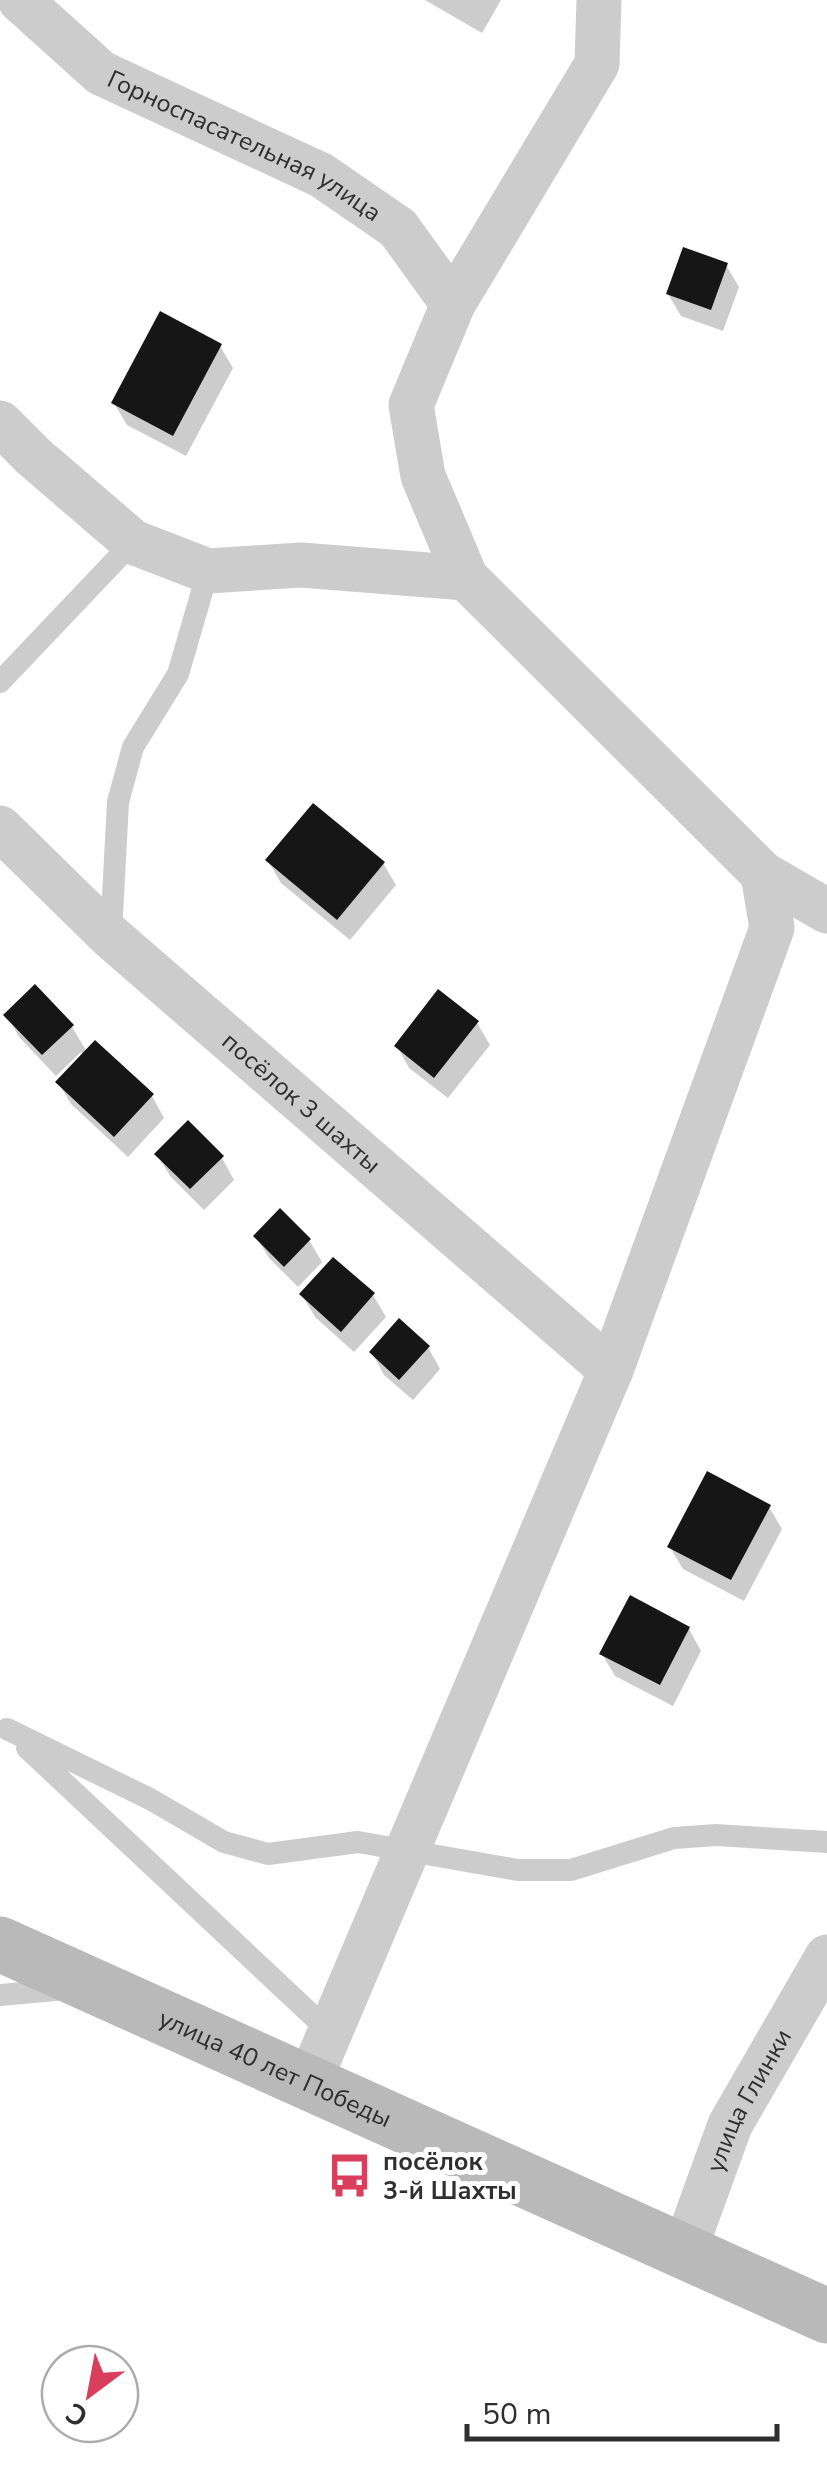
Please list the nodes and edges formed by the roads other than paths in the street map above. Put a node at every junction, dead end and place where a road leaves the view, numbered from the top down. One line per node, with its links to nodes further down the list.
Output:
1 (20, 0): 3 (street, Горноспасательная улица)
2 (599, 0): 3 (street)
3 (453, 304): 7 (street)
4 (0, 423): 5 (street)
5 (134, 542): 6 (street); 8 (lane)
6 (208, 571): 7 (street); 12 (lane)
7 (466, 578): 10 (street)
8 (0, 682)
9 (0, 828): 12 (street, посёлок 3 шахты)
10 (763, 874): 11 (street); 13 (street)
11 (827, 910)
12 (111, 937): 13 (street, посёлок 3 шахты)
13 (611, 1370): 16 (street)
14 (4, 1726): 16 (lane); 21 (lane)
15 (827, 1842): 16 (lane)
16 (408, 1853): 21 (street)
17 (0, 1944): 19 (main road, улица 40 лет Победы)
18 (827, 1958): 23 (street, улица Глинки)
19 (92, 1986): 20 (lane); 22 (main road, улица 40 лет Победы)
20 (0, 1995)
21 (330, 2033): 22 (street)
22 (309, 2082): 23 (main road, улица 40 лет Победы)
23 (684, 2252): 24 (main road, улица 40 лет Победы)
24 (827, 2316)

